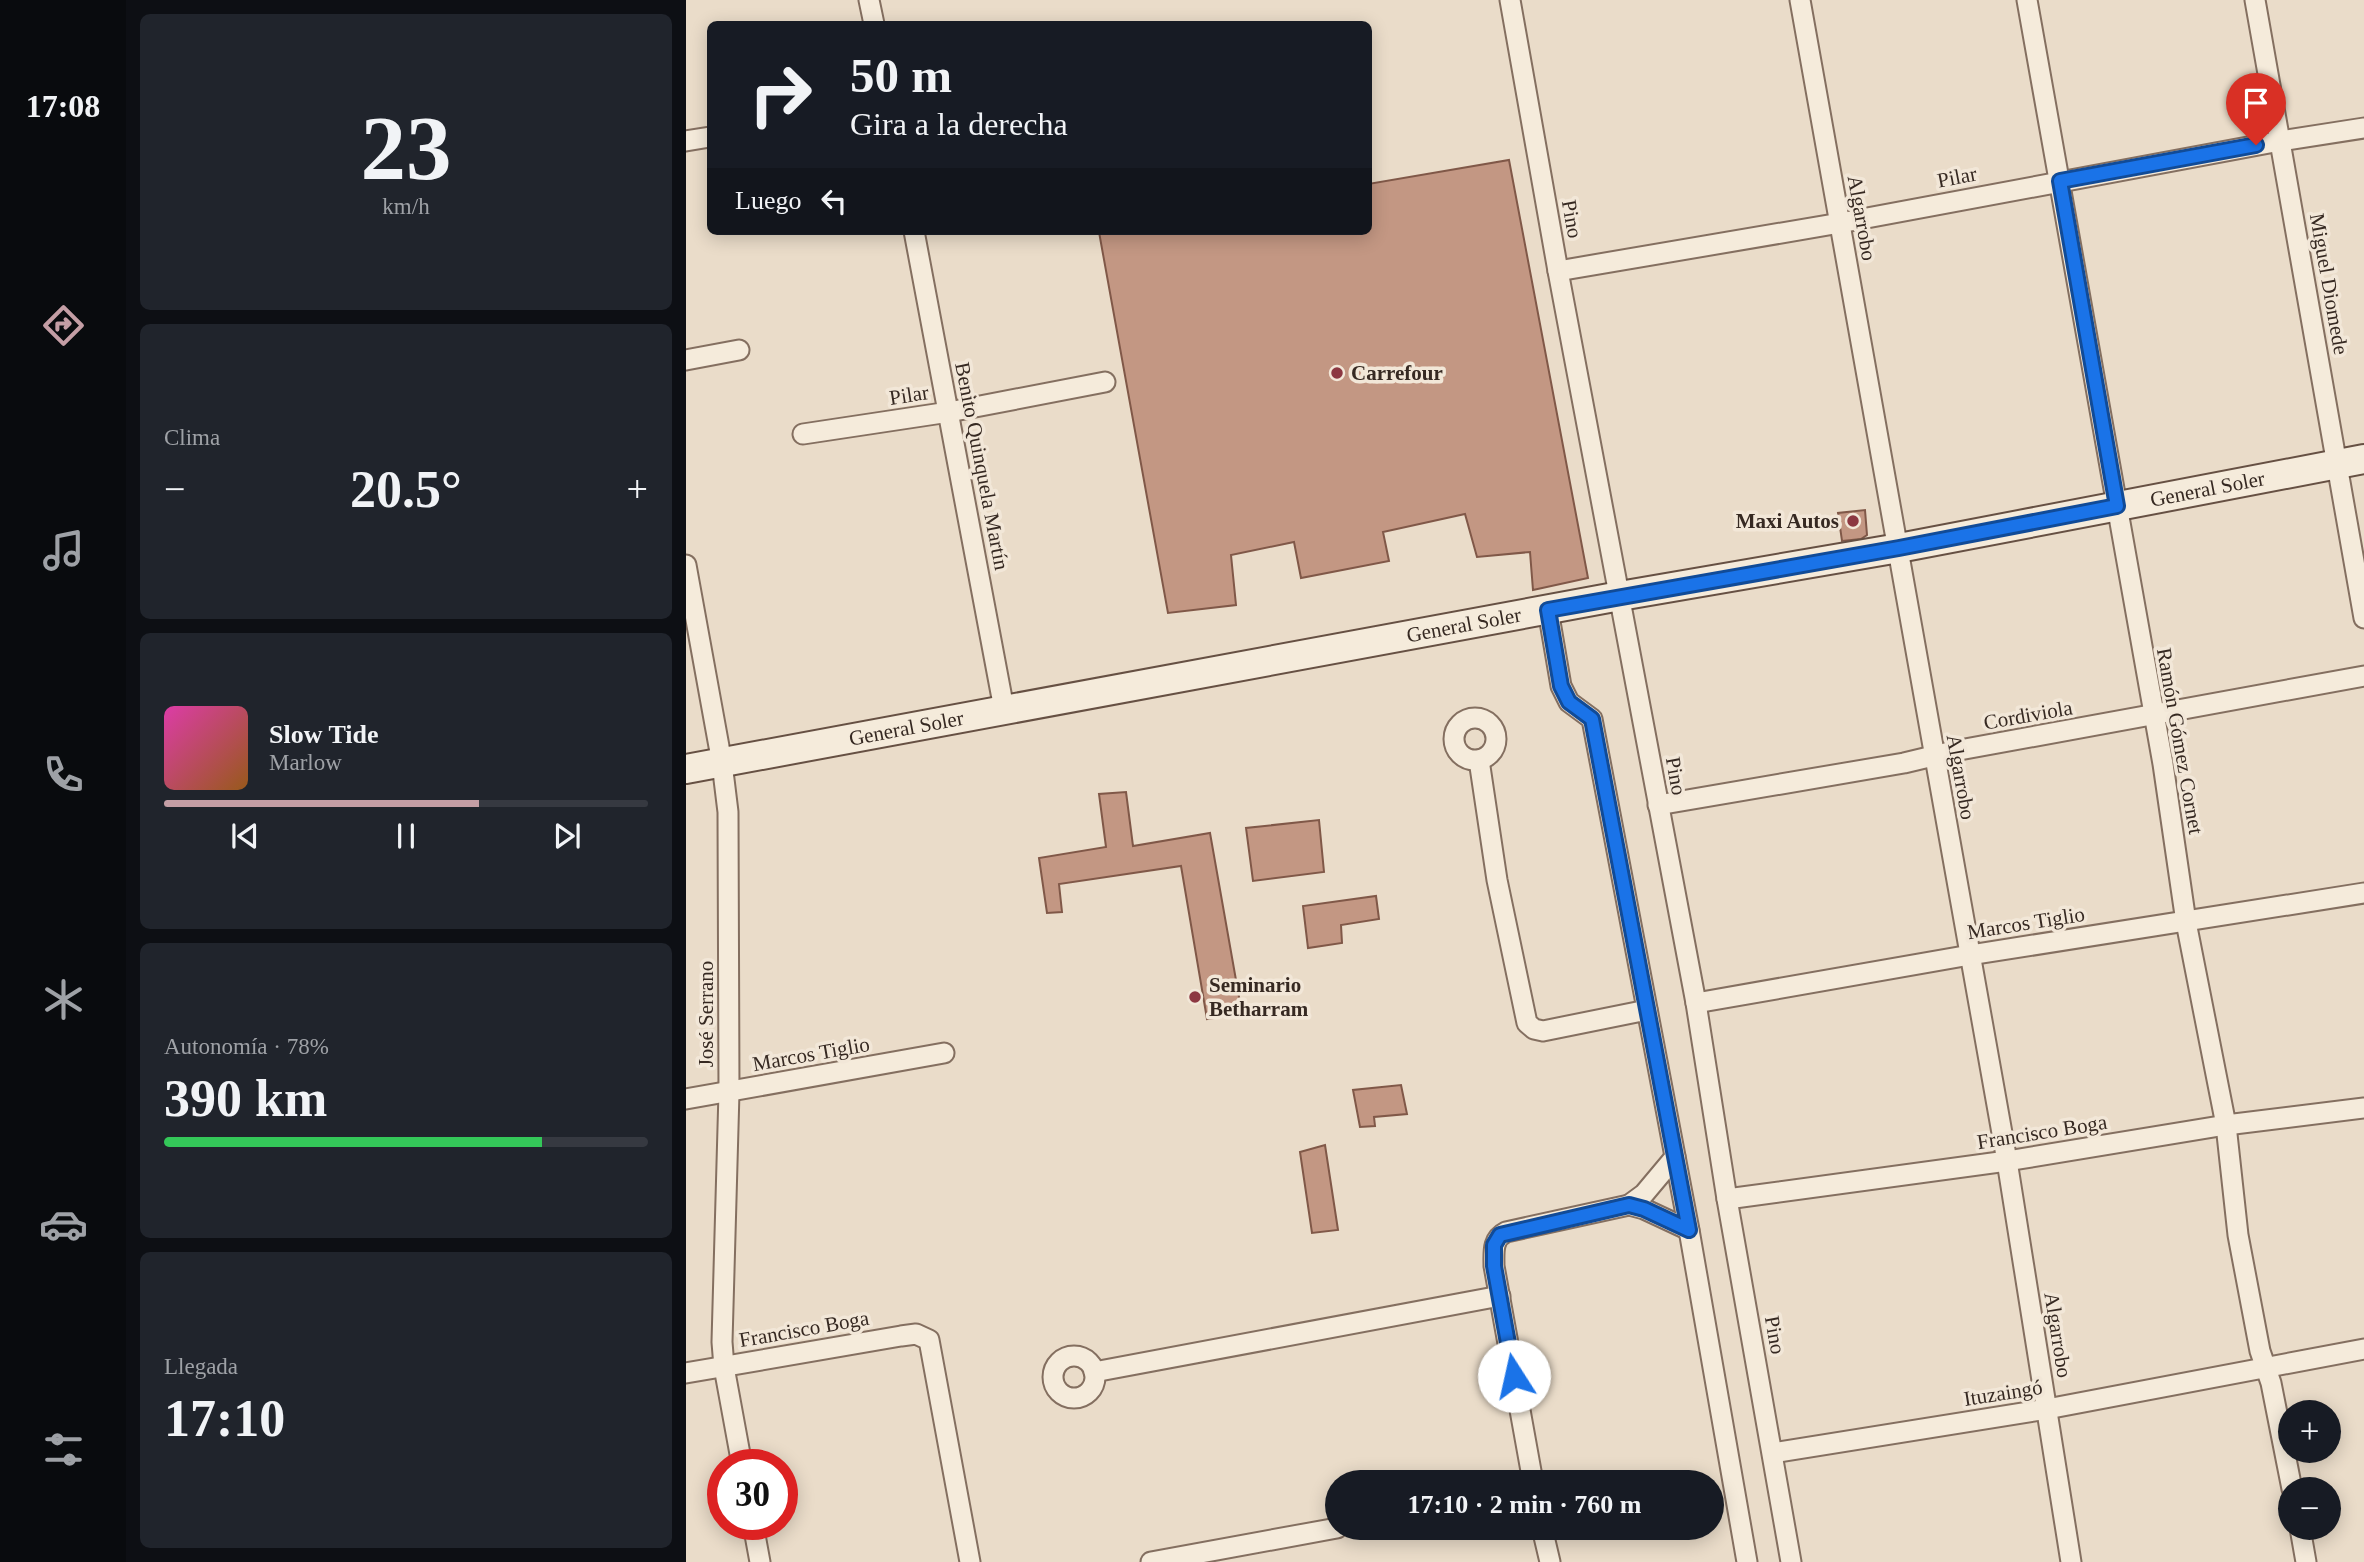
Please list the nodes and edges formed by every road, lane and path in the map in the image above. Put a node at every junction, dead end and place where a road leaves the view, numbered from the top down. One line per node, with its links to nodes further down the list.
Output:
1 (869, 0): 6 (street)
2 (1510, 0): 14 (street, Pino)
3 (1800, 0): 12 (street, Algarrobo)
4 (2026, 0): 11 (street, Ramón Gómez Cornet)
5 (2255, 0): 10 (street, Miguel Diomede)
6 (873, 21)
7 (2364, 128): 10 (street, Pilar)
8 (707, 138): 9 (street)
9 (686, 141)
10 (2280, 141): 11 (street, Pilar); 20 (street, Miguel Diomede)
11 (2060, 181): 12 (street, Pilar); 21 (street, Ramón Gómez Cornet)
12 (1840, 223): 14 (street, Pilar); 22 (street, Algarrobo)
13 (915, 235): 18 (street, Benito Quinquela Martín)
14 (1558, 271): 24 (street, Pino)
15 (739, 350): 16 (street)
16 (686, 360)
17 (1105, 382): 18 (street, Pilar)
18 (949, 412): 19 (street, Pilar); 28 (street, Benito Quinquela Martín)
19 (803, 434)
20 (2351, 461): 21 (street, General Soler); 26 (street, Miguel Diomede)
21 (2117, 506): 22 (street, General Soler); 29 (street, Ramón Gómez Cornet)
22 (1899, 548): 24 (street, General Soler); 30 (street, Algarrobo)
23 (686, 565): 32 (street, José Serrano)
24 (1620, 596): 25 (street, General Soler); 34 (street, Pino)
25 (1548, 610): 28 (street, General Soler); 39 (street)
26 (2364, 618)
27 (2364, 676): 29 (street, Cordiviola)
28 (1004, 709): 32 (street, General Soler)
29 (2153, 715): 30 (street, Cordiviola); 36 (street, Ramón Gómez Cornet)
30 (1934, 757): 34 (street, Cordiviola); 37 (street, Algarrobo)
31 (1479, 760): 39 (street)
32 (722, 762): 33 (street, General Soler); 41 (street, José Serrano)
33 (686, 769)
34 (1658, 804): 38 (street, Pino)
35 (2364, 893): 36 (street, Marcos Tiglio)
36 (2186, 922): 37 (street, Marcos Tiglio); 44 (street, Ramón Gómez Cornet)
37 (1970, 955): 38 (street, Marcos Tiglio); 46 (street, Algarrobo)
38 (1696, 1003): 47 (street, Pino)
39 (1647, 1010): 45 (street)
40 (944, 1053): 41 (street, Marcos Tiglio)
41 (729, 1092): 42 (street, Marcos Tiglio); 52 (street, José Serrano)
42 (686, 1099)
43 (2364, 1108): 44 (street, Francisco Boga)
44 (2226, 1125): 46 (street, Francisco Boga); 53 (street, Ramón Gómez Cornet)
45 (1675, 1157): 48 (street); 49 (street)
46 (2007, 1161): 47 (street, Francisco Boga); 56 (street, Algarrobo)
47 (1727, 1199): 58 (street, Pino)
48 (1629, 1205): 49 (street); 50 (street)
49 (1689, 1230): 69 (street)
50 (1500, 1296): 54 (street); 59 (street)
51 (2364, 1349): 53 (street, Ituzaingó)
52 (724, 1367): 55 (street, Francisco Boga); 57 (street, José Serrano); 66 (street, Francisco Boga)
53 (2266, 1367): 56 (street, Ituzaingó); 60 (street, Ramón Gómez Cornet)
54 (1094, 1372)
55 (686, 1373)
56 (2047, 1409): 58 (street, Ituzaingó); 71 (street, Algarrobo)
57 (739, 1449)
58 (1773, 1453): 70 (street, Pino)
59 (1531, 1470)
60 (2289, 1477)
61 (1325, 1530): 67 (street)
62 (756, 1540): 65 (street)
63 (1545, 1540): 68 (street)
64 (2302, 1540): 72 (street)
65 (760, 1562)
66 (970, 1562)
67 (1151, 1562)
68 (1550, 1562)
69 (1747, 1562)
70 (1791, 1562)
71 (2071, 1562)
72 (2306, 1562)

